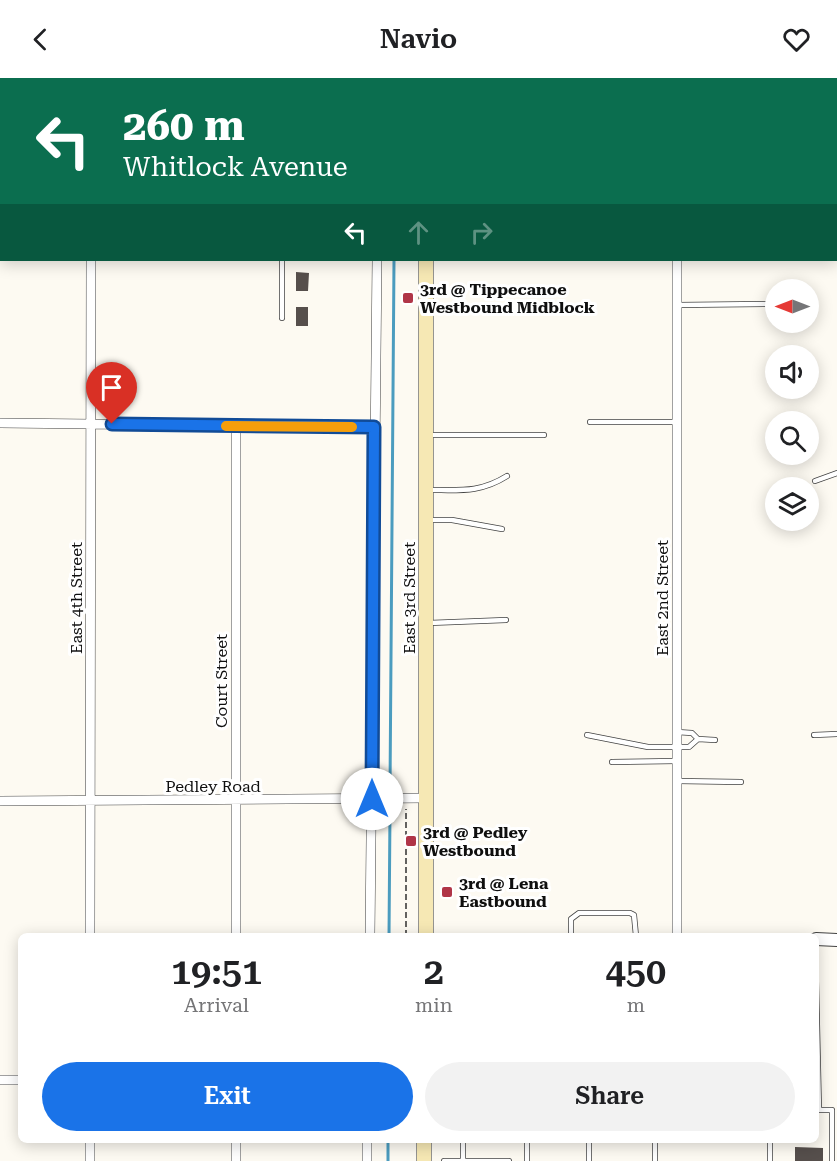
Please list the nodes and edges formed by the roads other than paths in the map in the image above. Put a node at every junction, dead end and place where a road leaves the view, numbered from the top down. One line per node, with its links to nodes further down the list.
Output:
1 (91, 261): 12 (street, East 4th Street)
2 (282, 261): 8 (lane)
3 (377, 261): 14 (street)
4 (426, 261): 15 (main road, East 3rd Street)
5 (677, 261): 7 (street, East 2nd Street)
6 (765, 304): 7 (lane)
7 (677, 305): 10 (street, East 2nd Street)
8 (282, 318)
9 (590, 422): 10 (lane)
10 (677, 422): 25 (street, East 2nd Street)
11 (0, 423): 12 (street)
12 (91, 424): 13 (street); 39 (street, East 4th Street)
13 (236, 426): 14 (street); 40 (street, Court Street)
14 (374, 427): 37 (street)
15 (426, 435): 16 (lane); 20 (main road, East 3rd Street)
16 (544, 435)
17 (837, 473): 19 (lane)
18 (507, 476): 20 (lane)
19 (819, 480)
20 (426, 490): 21 (main road, East 3rd Street)
21 (426, 520): 22 (lane); 24 (main road, East 3rd Street)
22 (502, 529)
23 (506, 620): 24 (lane)
24 (426, 623): 36 (main road, East 3rd Street)
25 (677, 732): 29 (lane); 31 (street, East 2nd Street)
26 (587, 735): 31 (lane)
27 (814, 735): 28 (lane)
28 (837, 735)
29 (698, 740): 30 (lane); 31 (lane)
30 (715, 740)
31 (677, 748): 32 (street, East 2nd Street)
32 (677, 761): 33 (lane); 34 (street, East 2nd Street)
33 (612, 762)
34 (677, 781): 35 (lane); 47 (street, East 2nd Street)
35 (741, 782)
36 (426, 798): 37 (street, Pedley Road); 44 (main road, East 3rd Street)
37 (372, 799): 40 (street, Pedley Road); 43 (street)
38 (0, 801): 39 (street, Pedley Road)
39 (91, 801): 40 (street, Pedley Road); 41 (street, East 4th Street)
40 (236, 801): 42 (street, Court Street)
41 (90, 933)
42 (236, 933)
43 (370, 933)
44 (426, 933)
45 (570, 933): 46 (lane)
46 (636, 933)
47 (677, 933)
48 (819, 939): 49 (street)
49 (837, 940)
50 (0, 1080): 51 (street)
51 (18, 1080)
52 (819, 1110): 73 (lane)
53 (90, 1143): 63 (street)
54 (236, 1143): 64 (street)
55 (367, 1143): 65 (street)
56 (424, 1143): 66 (main road)
57 (463, 1143): 62 (lane)
58 (527, 1143): 69 (lane)
59 (589, 1143): 70 (lane)
60 (655, 1143): 71 (lane)
61 (770, 1143): 72 (lane)
62 (463, 1160): 67 (lane); 68 (lane)
63 (90, 1161)
64 (236, 1161)
65 (367, 1161)
66 (424, 1161)
67 (444, 1161)
68 (508, 1161)
69 (527, 1161)
70 (589, 1161)
71 (655, 1161)
72 (770, 1161)
73 (832, 1161)

